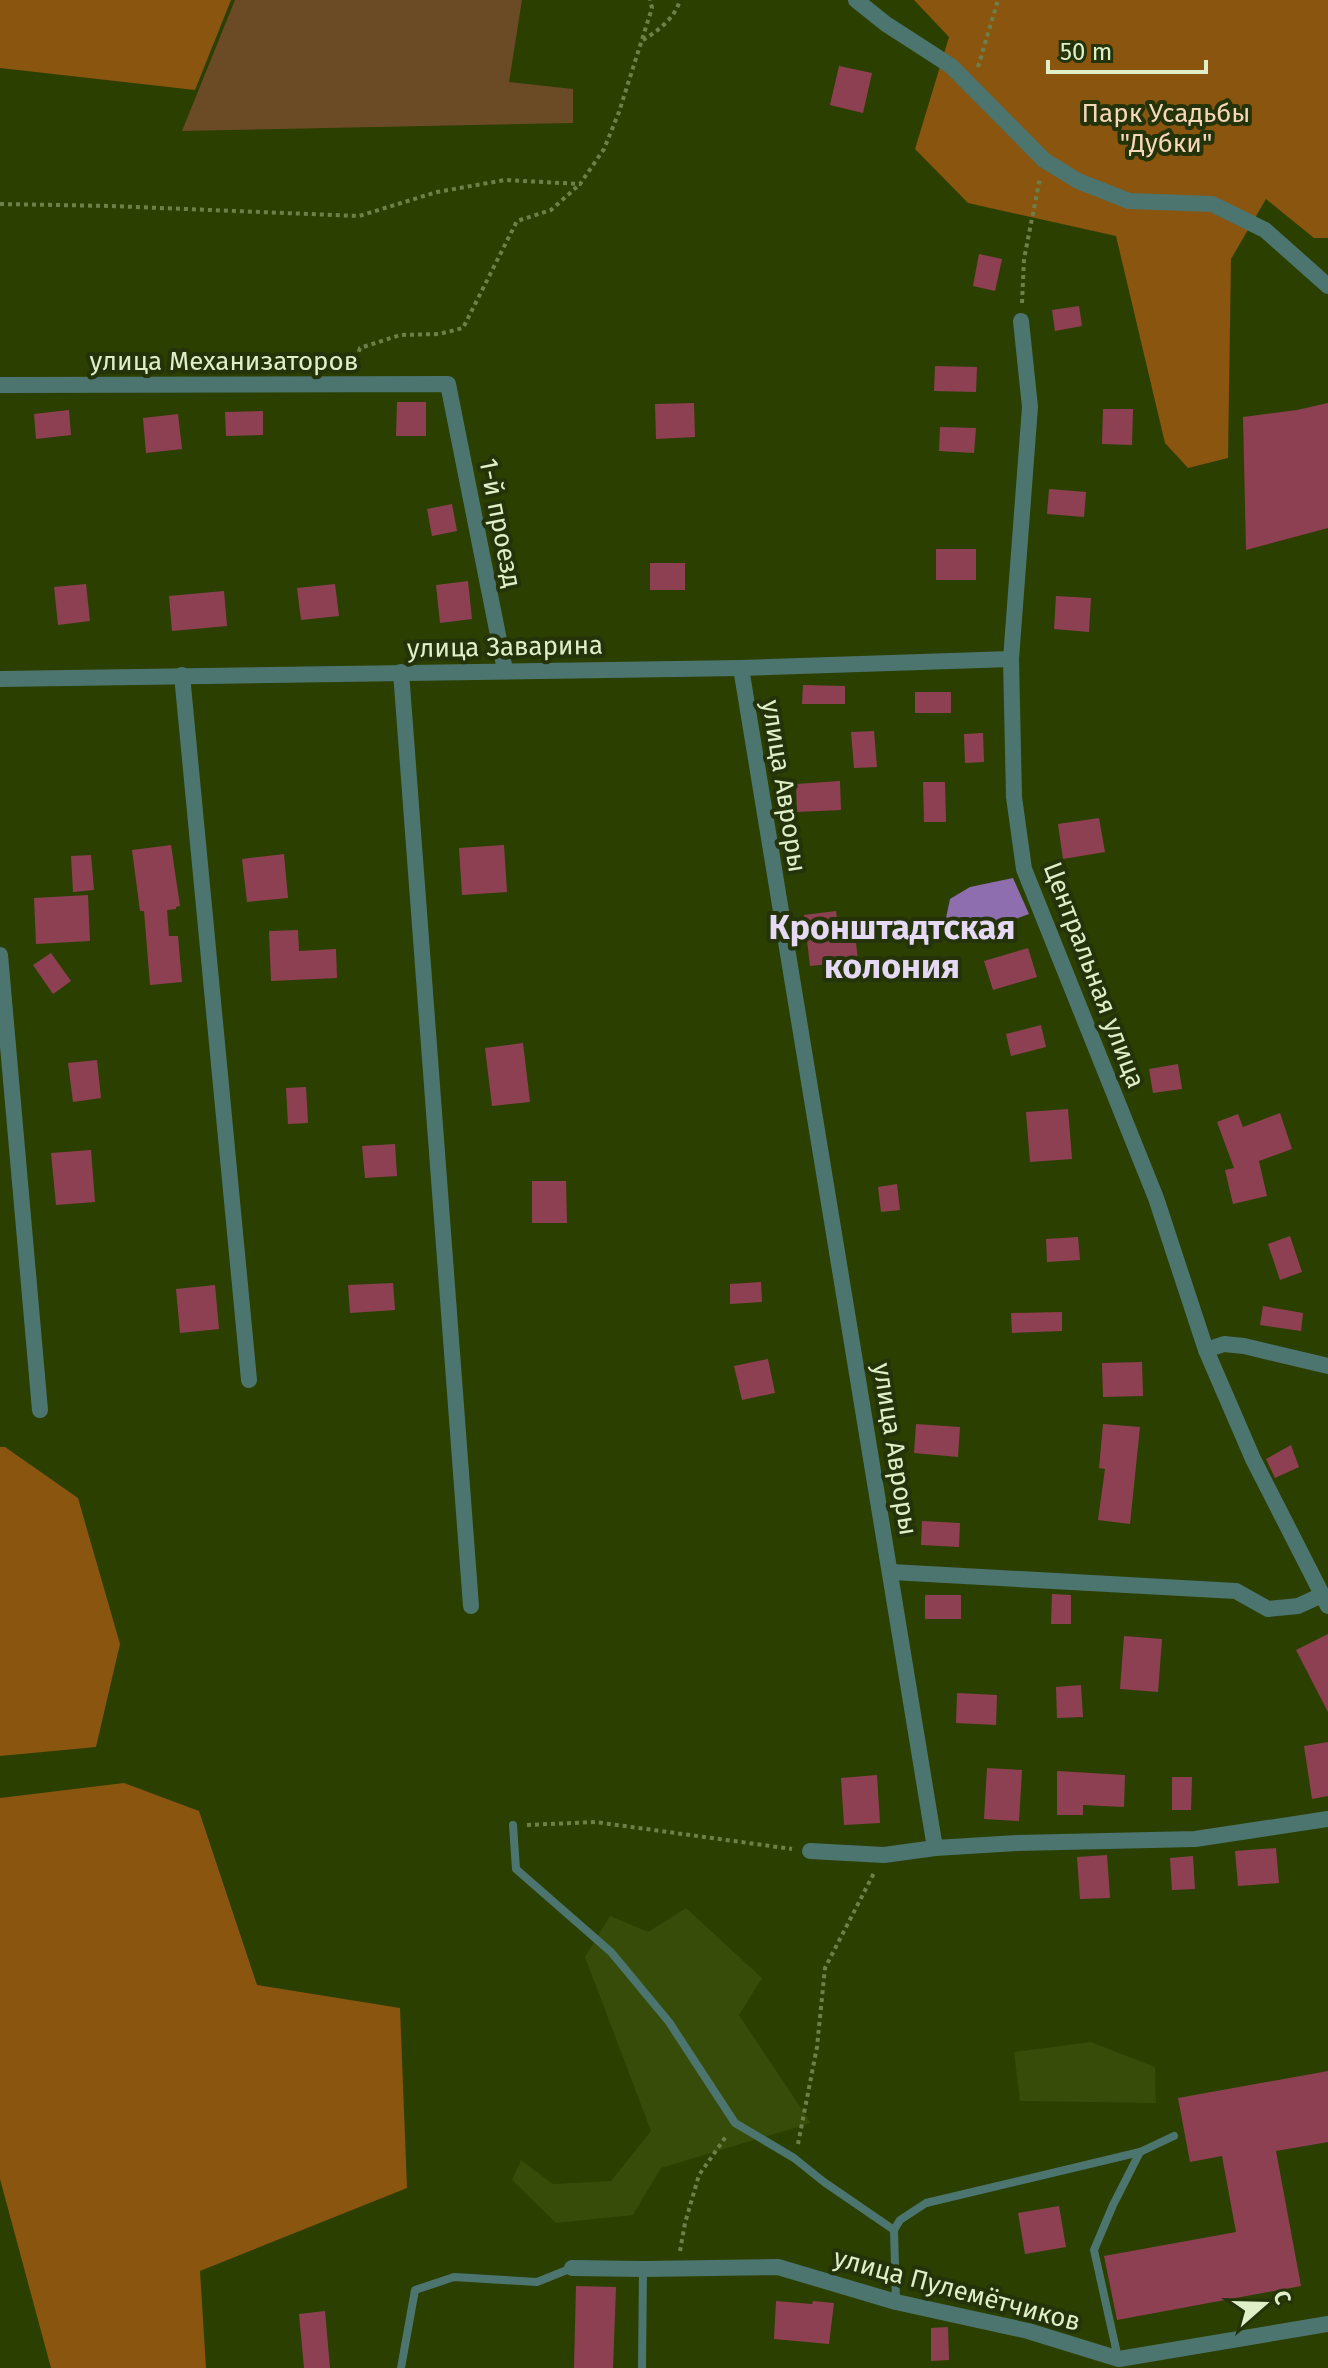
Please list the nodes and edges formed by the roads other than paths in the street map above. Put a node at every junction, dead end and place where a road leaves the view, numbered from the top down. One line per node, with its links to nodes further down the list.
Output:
1 (856, 0): 2 (street)
2 (1328, 286)
3 (1021, 321): 6 (street, Центральная улица)
4 (448, 384): 5 (street, улица Механизаторов); 8 (street, 1-й проезд)
5 (0, 385)
6 (1011, 659): 7 (street, улица Заварина); 13 (street, Центральная улица)
7 (741, 668): 8 (street, улица Заварина); 17 (street, улица Авроры)
8 (505, 670): 9 (street, улица Заварина)
9 (401, 672): 10 (street, улица Заварина); 19 (street)
10 (182, 675): 11 (street, улица Заварина); 15 (street)
11 (0, 679)
12 (0, 955): 16 (street)
13 (1206, 1350): 14 (street); 18 (street, Центральная улица)
14 (1328, 1366)
15 (249, 1380)
16 (40, 1410)
17 (891, 1572): 18 (street); 22 (street, улица Авроры)
18 (1325, 1601)
19 (471, 1606)
20 (1328, 1819): 22 (street)
21 (513, 1825): 26 (lane)
22 (935, 1848): 23 (street)
23 (810, 1851)
24 (1174, 2136): 25 (lane)
25 (1140, 2152): 26 (lane); 31 (lane)
26 (894, 2230): 29 (lane)
27 (572, 2268): 28 (street, улица Пулемётчиков); 32 (lane)
28 (643, 2269): 29 (street, улица Пулемётчиков); 33 (lane)
29 (896, 2302): 31 (street, улица Пулемётчиков)
30 (1328, 2324): 31 (street, улица Пулемётчиков)
31 (1119, 2359)
32 (401, 2368)
33 (642, 2368)

